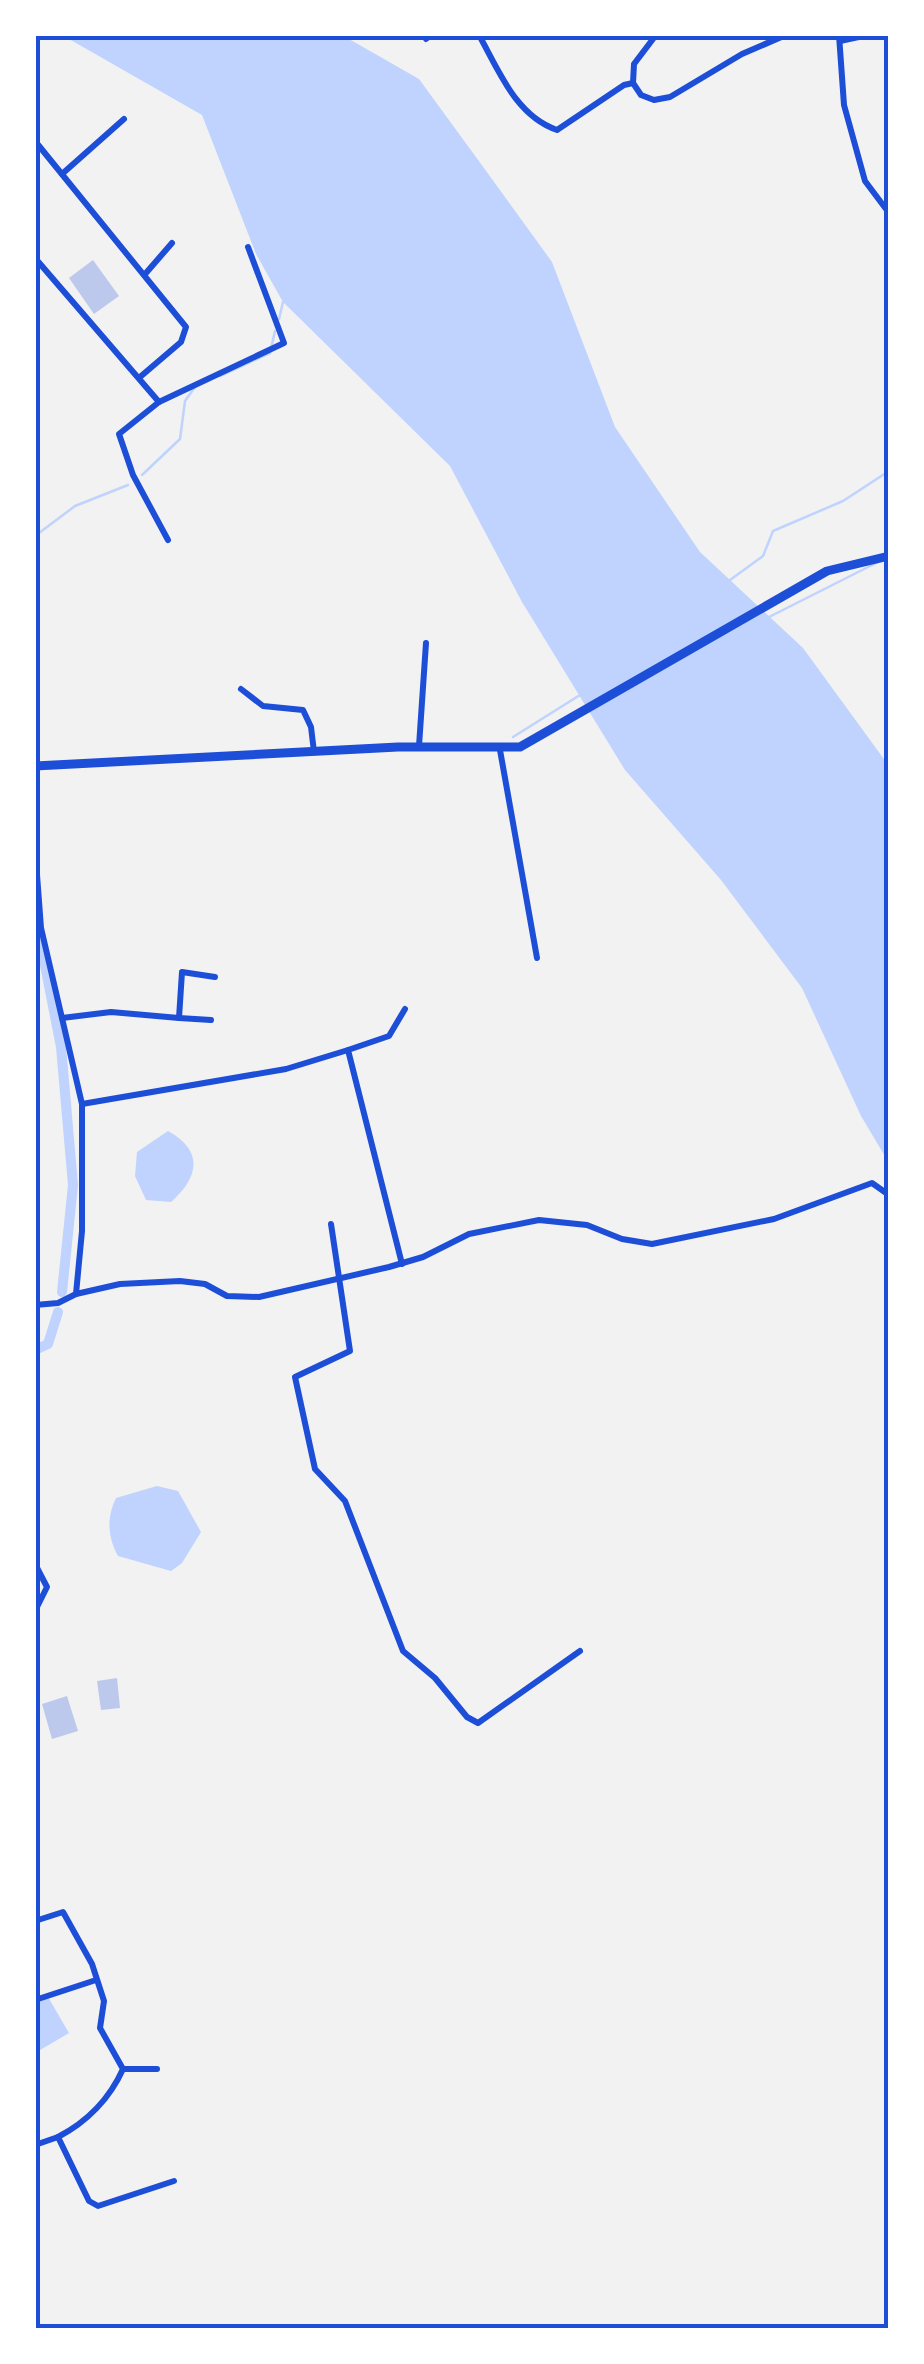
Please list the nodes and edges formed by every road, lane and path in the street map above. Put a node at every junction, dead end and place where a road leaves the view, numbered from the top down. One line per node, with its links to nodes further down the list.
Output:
1 (479, 35): 6 (street)
2 (656, 35): 6 (street)
3 (786, 35): 6 (street)
4 (868, 35): 5 (street)
5 (839, 38): 10 (street)
6 (633, 83)
7 (124, 119): 9 (street)
8 (35, 140): 9 (street)
9 (62, 174): 14 (street)
10 (886, 209)
11 (172, 243): 14 (street)
12 (248, 247): 16 (street)
13 (35, 258): 15 (street)
14 (146, 273): 15 (street)
15 (140, 377): 16 (street)
16 (159, 402): 17 (street)
17 (168, 540)
18 (889, 556): 22 (main road)
19 (426, 643): 21 (street)
20 (241, 689): 23 (street)
21 (419, 748): 22 (main road); 23 (main road)
22 (500, 750): 26 (street)
23 (314, 755): 24 (main road)
24 (35, 766)
25 (35, 848): 29 (street)
26 (537, 958)
27 (216, 977): 30 (street)
28 (405, 1009): 32 (street)
29 (62, 1018): 30 (street); 33 (street)
30 (179, 1018): 31 (street)
31 (212, 1020)
32 (348, 1050): 33 (street); 36 (street)
33 (82, 1104): 38 (street)
34 (889, 1195): 36 (street)
35 (332, 1224): 37 (street)
36 (402, 1264): 37 (street)
37 (342, 1280): 38 (street); 42 (street)
38 (76, 1294): 39 (street)
39 (35, 1305)
40 (35, 1564): 41 (street)
41 (35, 1611)
42 (580, 1651)
43 (35, 1921): 44 (street)
44 (96, 1980): 45 (street); 46 (street)
45 (35, 2000)
46 (123, 2068): 47 (street); 48 (street)
47 (157, 2069)
48 (58, 2137): 49 (street); 50 (street)
49 (35, 2145)
50 (174, 2180)

